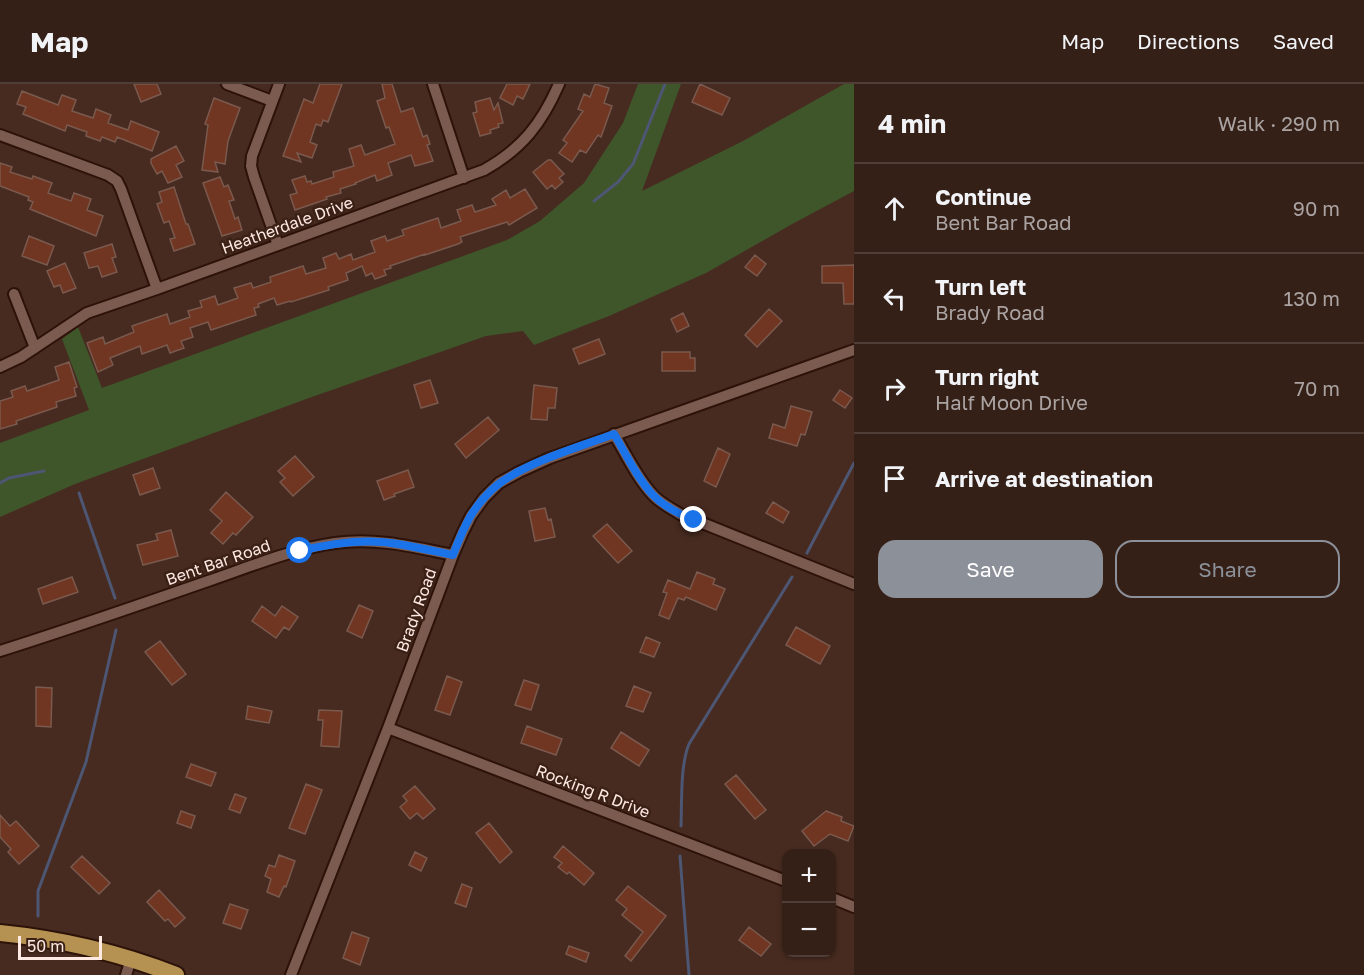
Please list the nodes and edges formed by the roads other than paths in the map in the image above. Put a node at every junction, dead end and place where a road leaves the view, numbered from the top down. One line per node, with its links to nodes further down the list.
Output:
1 (227, 84): 5 (street)
2 (279, 84): 5 (street)
3 (433, 84): 7 (street)
4 (559, 84): 7 (street, Heatherdale Drive)
5 (272, 101): 8 (street)
6 (0, 135): 9 (street)
7 (464, 178): 8 (street, Heatherdale Drive)
8 (278, 245): 9 (street, Heatherdale Drive)
9 (157, 289): 11 (street, Heatherdale Drive)
10 (14, 294): 11 (street)
11 (35, 348): 13 (street, Heatherdale Drive)
12 (854, 350): 14 (street, Brady Road)
13 (0, 367)
14 (614, 434): 15 (street, Brady Road); 16 (street)
15 (453, 555): 17 (street, Bent Bar Road); 18 (street, Brady Road)
16 (854, 584)
17 (0, 651)
18 (388, 728): 19 (street, Rocking R Drive); 25 (street, Brady Road)
19 (782, 879)
20 (836, 900): 21 (street)
21 (854, 907)
22 (0, 933): 23 (main road)
23 (128, 967): 24 (main road)
24 (176, 975)
25 (291, 975)

